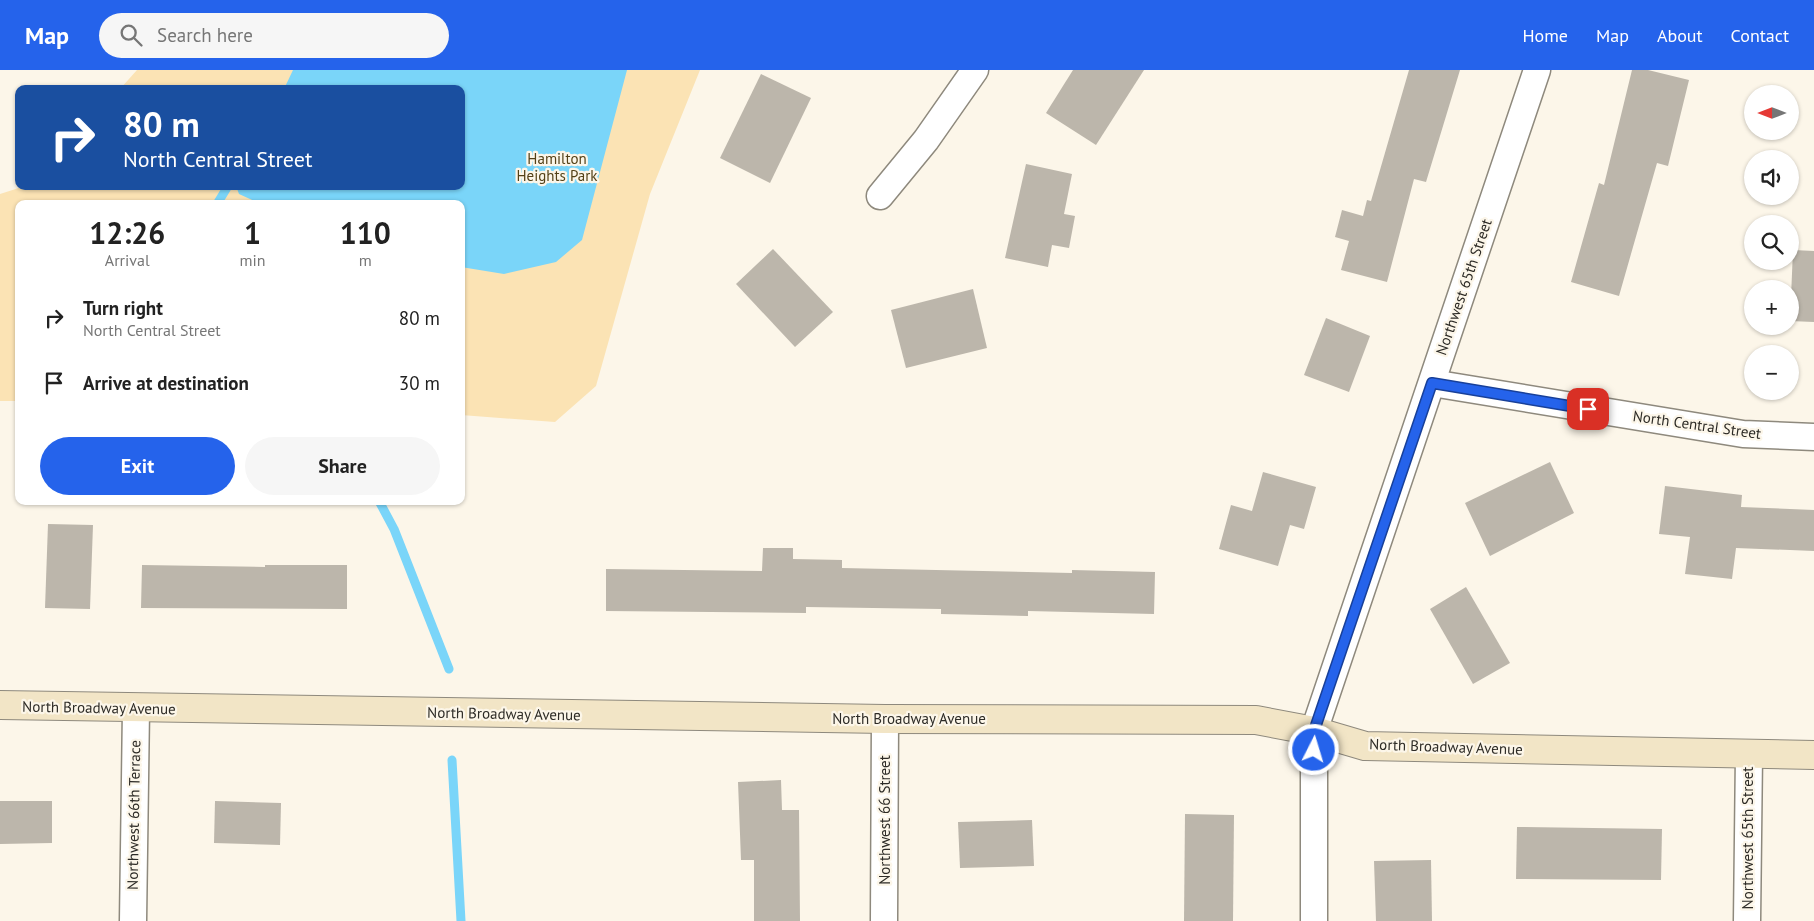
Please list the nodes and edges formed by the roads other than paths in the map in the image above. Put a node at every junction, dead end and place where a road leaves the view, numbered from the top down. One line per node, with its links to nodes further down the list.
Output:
1 (975, 70): 3 (street)
2 (1537, 70): 4 (street, Northwest 65th Street)
3 (880, 196)
4 (1432, 383): 5 (street, North Central Street); 9 (street, Northwest 65th Street)
5 (1814, 438)
6 (0, 705): 7 (street, North Broadway Avenue)
7 (136, 709): 8 (street, North Broadway Avenue); 12 (street, Northwest 66th Terrace)
8 (885, 719): 9 (street, North Broadway Avenue); 13 (street, Northwest 66 Street)
9 (1314, 731): 10 (street, North Broadway Avenue); 14 (street, Northwest 65th Street)
10 (1749, 754): 11 (street, North Broadway Avenue); 15 (street, Northwest 65th Street)
11 (1814, 755)
12 (133, 921)
13 (884, 921)
14 (1314, 921)
15 (1747, 921)

